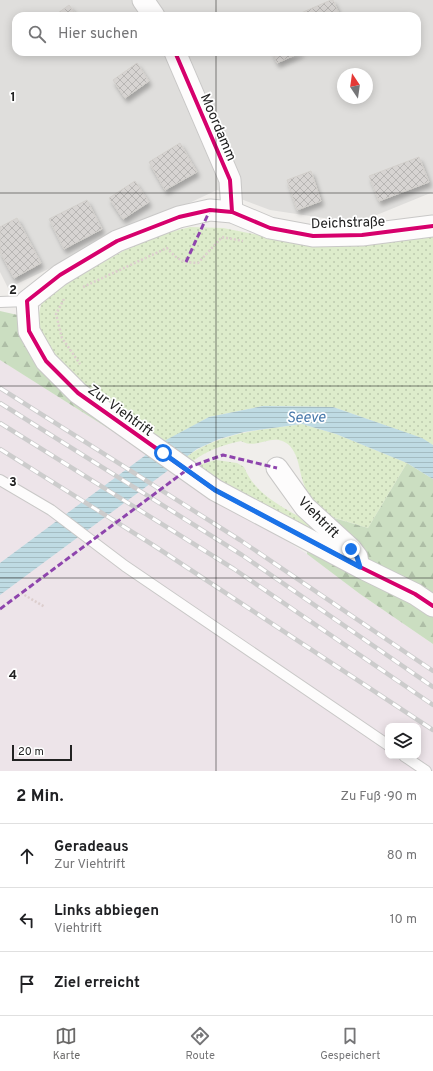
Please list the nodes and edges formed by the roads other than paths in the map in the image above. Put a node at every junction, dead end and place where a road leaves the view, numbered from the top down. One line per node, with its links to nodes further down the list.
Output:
1 (143, 0): 2 (street)
2 (151, 12)
3 (177, 56): 4 (street, Moordamm)
4 (232, 212): 5 (street, Deichstraße); 6 (street, Deichstraße)
5 (433, 226)
6 (27, 301): 7 (lane); 10 (street, Zur Viehtrift)
7 (0, 302)
8 (277, 468): 10 (street, Viehtrift)
9 (0, 480): 12 (lane)
10 (360, 567): 11 (street, Zur Viehtrift)
11 (433, 606)
12 (385, 743)
13 (408, 759): 14 (lane)
14 (426, 771)

